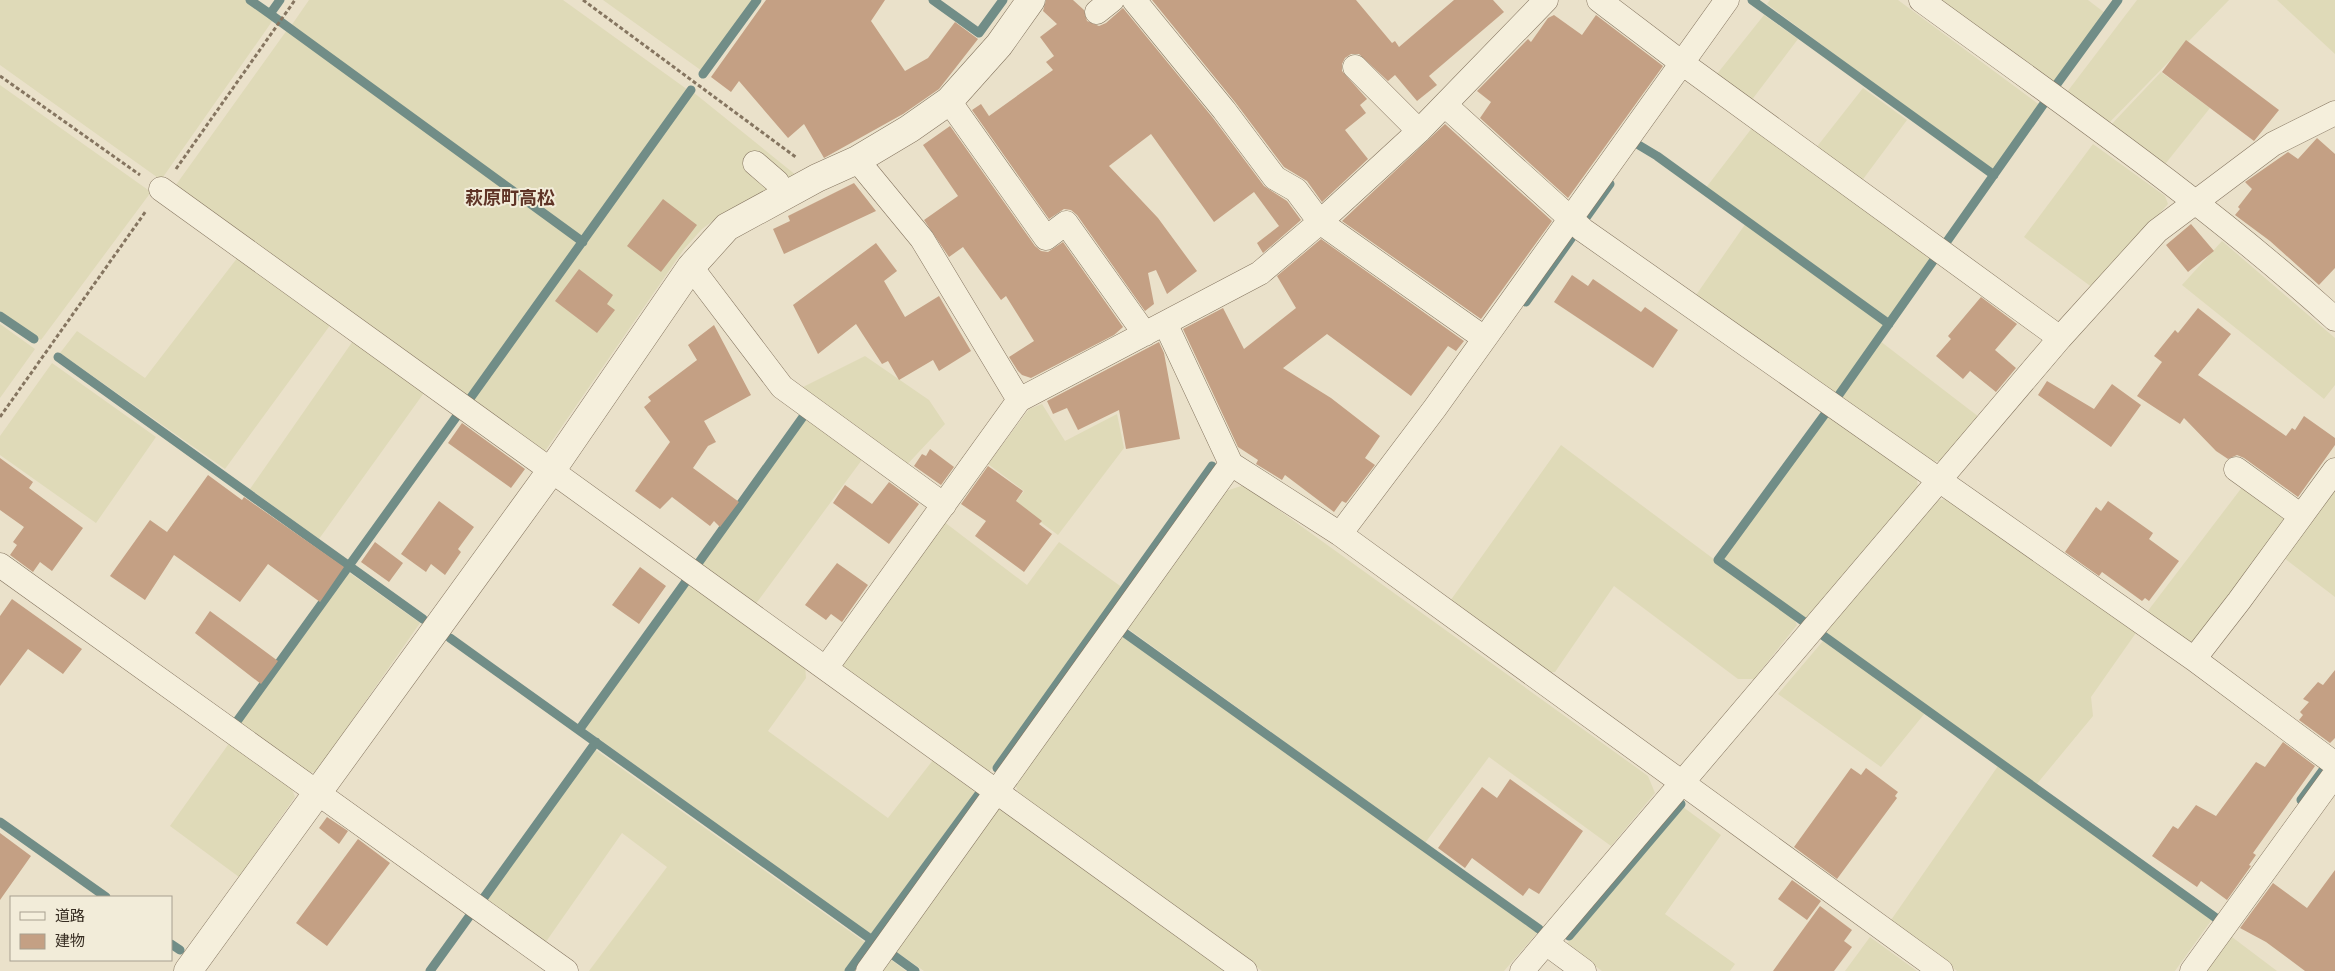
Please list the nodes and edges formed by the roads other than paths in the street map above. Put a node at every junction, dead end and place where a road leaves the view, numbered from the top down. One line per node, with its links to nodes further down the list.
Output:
1 (1031, 0): 9 (street)
2 (1134, 0): 19 (street)
3 (1546, 0): 10 (street)
4 (1599, 0): 7 (street)
5 (1727, 0): 7 (street)
6 (1921, 0): 17 (street)
7 (1682, 63): 18 (street); 25 (street)
8 (1355, 67): 12 (street)
9 (949, 101): 13 (street); 23 (street)
10 (1445, 105): 12 (street); 18 (street)
11 (2335, 113): 17 (street)
12 (1419, 131): 19 (street)
13 (857, 160): 16 (street); 26 (street)
14 (755, 163): 16 (street)
15 (161, 189): 29 (street)
16 (784, 196): 20 (street)
17 (2195, 201): 21 (street); 25 (street)
18 (1571, 218): 24 (street); 31 (street)
19 (1320, 222): 22 (street); 24 (street)
20 (691, 267): 29 (street); 32 (street)
21 (2331, 307)
22 (1166, 324): 23 (street); 27 (street)
23 (1145, 334): 26 (street)
24 (1484, 338): 34 (street)
25 (2060, 338): 31 (street)
26 (1019, 400): 32 (street)
27 (1231, 464): 34 (street); 42 (street)
28 (2236, 469): 33 (street)
29 (551, 470): 37 (street); 41 (street)
30 (2335, 470): 33 (street)
31 (1938, 481): 36 (street); 40 (street)
32 (944, 505): 37 (street)
33 (2301, 516): 36 (street)
34 (1340, 534): 40 (street)
35 (0, 565): 41 (street)
36 (2194, 659): 38 (street)
37 (826, 668): 42 (street)
38 (2335, 764)
39 (2335, 774): 51 (street)
40 (1683, 781): 43 (street); 50 (street)
41 (316, 792): 44 (street); 45 (street)
42 (996, 792): 46 (street); 47 (street)
43 (1546, 943): 48 (street); 49 (street)
44 (188, 971)
45 (566, 971)
46 (868, 971)
47 (1245, 971)
48 (1522, 971)
49 (1584, 971)
50 (1941, 971)
51 (2192, 971)

